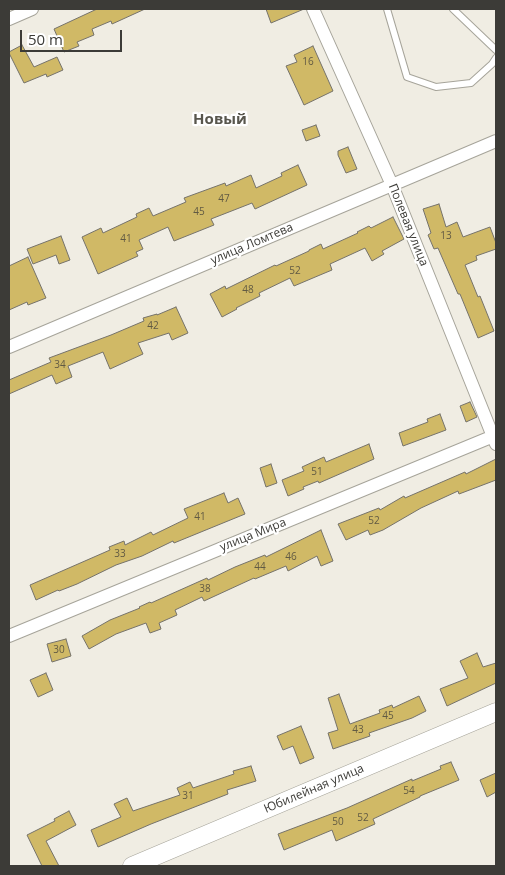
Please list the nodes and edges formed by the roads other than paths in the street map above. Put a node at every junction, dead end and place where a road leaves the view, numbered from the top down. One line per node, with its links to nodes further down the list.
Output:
1 (32, 9): 5 (street)
2 (313, 9): 9 (street, Полевая улица)
3 (387, 9): 7 (lane)
4 (453, 9): 6 (lane)
5 (9, 18)
6 (496, 50)
7 (496, 58)
8 (496, 141): 9 (street, улица Ломтева)
9 (392, 185): 10 (street, улица Ломтева); 11 (street, Полевая улица)
10 (9, 347)
11 (495, 438): 12 (street, улица Мира)
12 (9, 636)
13 (496, 712): 14 (street, Юбилейная улица)
14 (132, 866)

